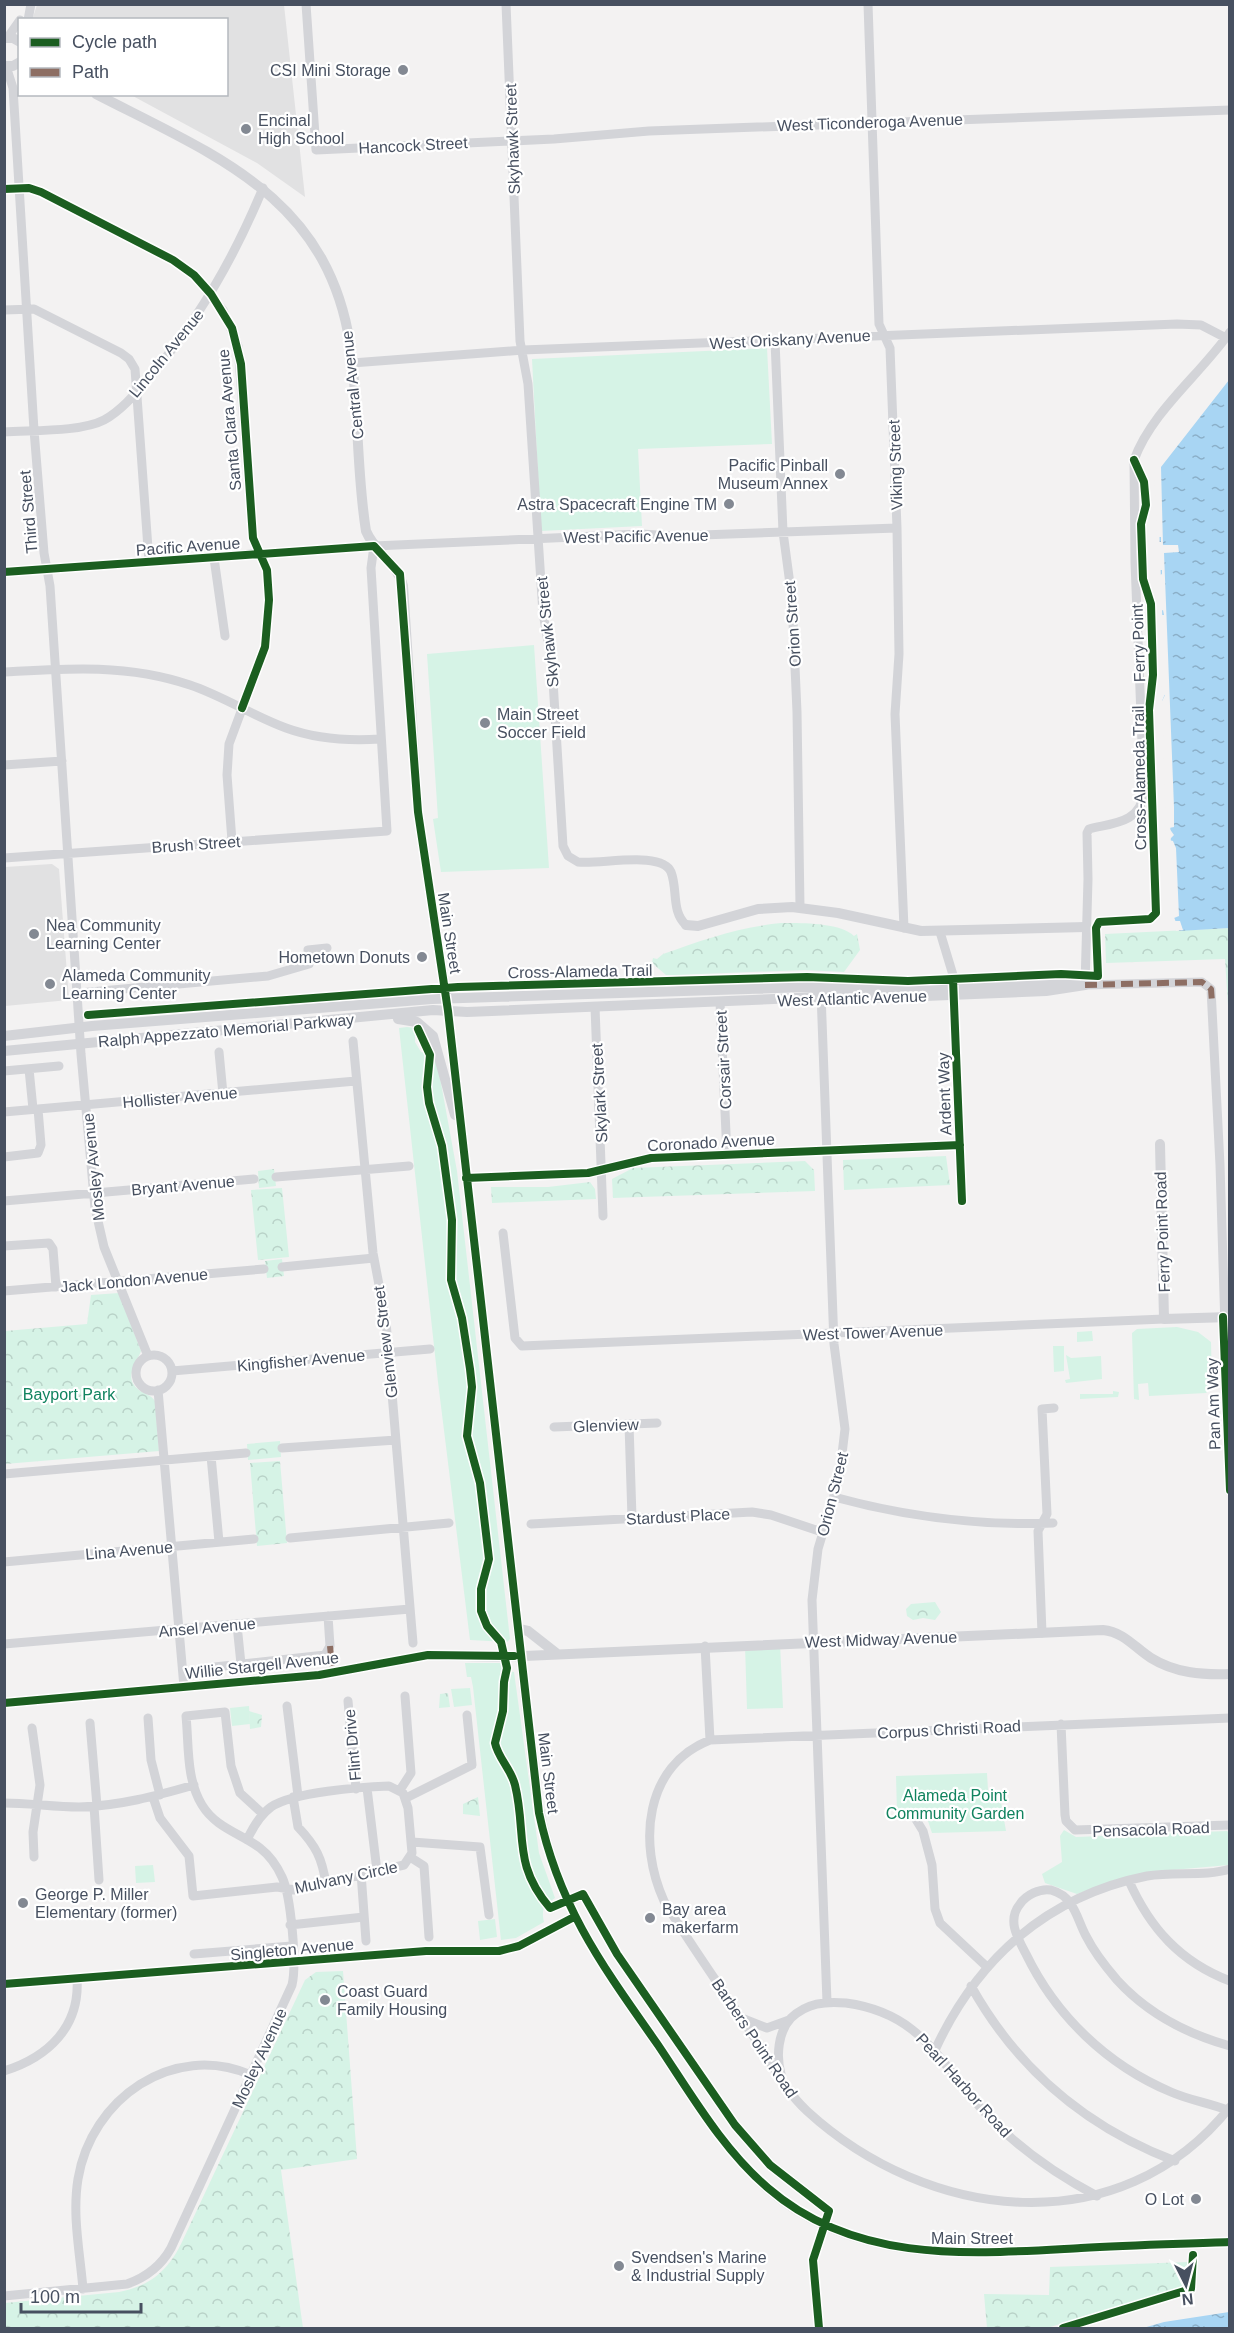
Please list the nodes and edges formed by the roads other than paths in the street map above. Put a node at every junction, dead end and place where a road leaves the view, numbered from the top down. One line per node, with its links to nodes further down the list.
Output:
1 (306, 4): 10 (street, Hancock Street)
2 (506, 4): 10 (street, Skyhawk Street)
3 (868, 4): 9 (street, Viking Street)
4 (18, 22): 5 (street)
5 (6, 37)
6 (12, 65): 11 (street, Third Street)
7 (100, 96): 12 (street, Central Avenue)
8 (1230, 110): 9 (street, West Ticonderoga Avenue)
9 (872, 121): 10 (street, West Ticonderoga Avenue); 17 (street, Viking Street)
10 (512, 140): 20 (street, Skyhawk Street)
11 (18, 188): 13 (street, Santa Clara Avenue); 14 (street, Santa Clara Avenue); 15 (street, Third Street)
12 (263, 188): 14 (street, Lincoln Avenue); 21 (street, Central Avenue)
13 (4, 189)
14 (211, 294): 22 (street, Lincoln Avenue); 29 (street, Santa Clara Avenue)
15 (26, 309): 16 (street); 22 (street); 23 (street, Third Street)
16 (4, 310)
17 (883, 335): 18 (street, West Oriskany Avenue); 19 (street, West Oriskany Avenue); 25 (street, Viking Street)
18 (1228, 335): 46 (street, Ferry Point)
19 (776, 341): 20 (street, West Oriskany Avenue); 26 (street, Orion Street)
20 (524, 350): 21 (street, West Oriskany Avenue); 27 (street, Skyhawk Street)
21 (352, 363): 28 (street, Central Avenue)
22 (137, 392): 23 (street, Lincoln Avenue); 31 (street)
23 (34, 430): 24 (street, Lincoln Avenue); 32 (street, Third Street)
24 (4, 432)
25 (897, 528): 26 (street, West Pacific Avenue); 47 (street, Viking Street)
26 (783, 532): 27 (street, West Pacific Avenue); 44 (street, Orion Street)
27 (538, 538): 28 (street, West Pacific Avenue); 45 (street, Skyhawk Street)
28 (374, 546): 29 (street, Pacific Avenue); 38 (street); 55 (street, Main Street)
29 (260, 555): 30 (street, Pacific Avenue); 37 (street, Santa Clara Avenue)
30 (214, 558): 31 (street, Pacific Avenue); 34 (street)
31 (149, 562): 32 (street, Pacific Avenue)
32 (47, 568): 33 (street, Pacific Avenue); 35 (street, Third Street)
33 (4, 572)
34 (225, 636)
35 (56, 669): 36 (street); 37 (street); 39 (street, Third Street)
36 (4, 672)
37 (242, 708): 38 (street); 41 (street, Santa Clara Avenue)
38 (380, 739): 41 (street, Brush Street)
39 (62, 761): 40 (street); 42 (street, Third Street)
40 (4, 765)
41 (232, 841): 42 (street, Brush Street)
42 (69, 853): 43 (street, Brush Street); 53 (street, Third Street)
43 (4, 858)
44 (800, 907): 45 (street); 47 (street)
45 (686, 925)
46 (1086, 927): 48 (street); 50 (street, Ferry Point)
47 (904, 928): 48 (street)
48 (940, 932): 51 (street, Ardent Way)
49 (327, 948): 53 (street)
50 (1085, 985): 51 (street, West Atlantic Avenue); 96 (street, Pan Am Way)
51 (954, 990): 52 (street, West Atlantic Avenue); 74 (street, Ardent Way)
52 (821, 992): 54 (street, West Atlantic Avenue); 55 (street, West Atlantic Avenue); 75 (street, Orion Street)
53 (79, 993): 58 (street, Third Street)
54 (720, 1002): 56 (street, West Atlantic Avenue); 76 (street, Corsair Street)
55 (448, 1005): 56 (street, West Atlantic Avenue); 57 (street, Ralph Appezzato Memorial Parkway); 58 (street, Ralph Appezzato Memorial Parkway); 72 (street, Main Street)
56 (595, 1007): 80 (street, Skylark Street)
57 (289, 1024): 61 (street, Ralph Appezzato Memorial Parkway); 72 (street)
58 (81, 1027): 59 (street, Ralph Appezzato Memorial Parkway); 61 (street, Third Street)
59 (4, 1036)
60 (353, 1041): 67 (street, Glenview Street)
61 (81, 1042): 62 (street, Ralph Appezzato Memorial Parkway); 69 (street, Mosley Avenue)
62 (4, 1051)
63 (219, 1052): 68 (street)
64 (59, 1066): 65 (street)
65 (29, 1068): 66 (street); 70 (street)
66 (4, 1071)
67 (356, 1081): 68 (street, Hollister Avenue); 79 (street, Glenview Street)
68 (223, 1094): 69 (street, Hollister Avenue)
69 (86, 1104): 70 (street, Hollister Avenue); 84 (street, Mosley Avenue)
70 (35, 1109): 71 (street, Hollister Avenue); 77 (street)
71 (4, 1112)
72 (461, 1131): 82 (street, Main Street)
73 (1160, 1144): 97 (street, Ferry Point Road)
74 (960, 1145): 75 (street, Coronado Avenue); 86 (street, Ardent Way)
75 (827, 1151): 76 (street, Coronado Avenue); 98 (street, Orion Street)
76 (727, 1155): 80 (street, Coronado Avenue)
77 (4, 1157)
78 (409, 1166): 79 (street)
79 (364, 1170): 81 (street); 90 (street, Glenview Street)
80 (602, 1170): 82 (street, Coronado Avenue); 87 (street, Skylark Street)
81 (276, 1177)
82 (466, 1178): 130 (street, Main Street)
83 (254, 1179): 84 (street, Bryant Avenue)
84 (93, 1193): 85 (street, Bryant Avenue); 93 (street, Mosley Avenue)
85 (4, 1201)
86 (962, 1201)
87 (603, 1216)
88 (503, 1233): 98 (street, West Tower Avenue)
89 (4, 1246): 94 (street)
90 (374, 1258): 91 (street); 100 (street, Glenview Street)
91 (282, 1266)
92 (264, 1269): 93 (street, Jack London Avenue)
93 (118, 1281): 94 (street, Jack London Avenue); 101 (street, Mosley Avenue)
94 (56, 1287): 95 (street, Jack London Avenue)
95 (4, 1291)
96 (1226, 1317): 97 (street, West Tower Avenue); 114 (street, Pan Am Way)
97 (1164, 1319): 98 (street, West Tower Avenue)
98 (833, 1334): 115 (street, Orion Street)
99 (430, 1349): 100 (street, Kingfisher Avenue)
100 (388, 1353): 102 (street, Kingfisher Avenue); 108 (street, Glenview Street)
101 (148, 1356): 102 (street); 103 (street)
102 (172, 1371): 103 (street)
103 (158, 1390): 112 (street)
104 (1054, 1408): 118 (street)
105 (657, 1423): 106 (street, Glenview)
106 (629, 1424): 107 (street, Glenview); 116 (street)
107 (554, 1427)
108 (396, 1440): 109 (street); 120 (street, Glenview Street)
109 (282, 1448)
110 (246, 1453): 111 (street)
111 (211, 1456): 112 (street); 124 (street)
112 (165, 1460): 113 (street); 125 (street)
113 (4, 1474)
114 (1230, 1490)
115 (834, 1497): 118 (street); 121 (street, Orion Street)
116 (632, 1518): 119 (street, Stardust Place); 121 (street, Stardust Place)
117 (449, 1523): 120 (street)
118 (1048, 1523): 132 (street)
119 (531, 1524)
120 (404, 1527): 122 (street); 127 (street, Glenview Street)
121 (822, 1532): 133 (street, Orion Street)
122 (290, 1538)
123 (254, 1539): 124 (street, Lina Avenue)
124 (219, 1542): 125 (street, Lina Avenue)
125 (171, 1546): 126 (street, Lina Avenue); 131 (street)
126 (4, 1562)
127 (410, 1608): 128 (street, Ansel Avenue); 134 (street, Glenview Street)
128 (328, 1616): 129 (street, Ansel Avenue); 139 (street)
129 (237, 1625): 131 (street, Ansel Avenue); 139 (street)
130 (519, 1629): 137 (street); 138 (street, Main Street)
131 (179, 1630): 135 (street, Ansel Avenue); 142 (street)
132 (1042, 1633): 133 (street, West Midway Avenue); 141 (street, West Midway Avenue)
133 (813, 1642): 136 (street, West Midway Avenue); 153 (street, Orion Street)
134 (413, 1643)
135 (4, 1644)
136 (705, 1646): 137 (street, West Midway Avenue); 154 (street)
137 (556, 1653): 138 (street, West Midway Avenue)
138 (522, 1656): 142 (street, Willie Stargell Avenue); 182 (street, Main Street)
139 (241, 1664): 140 (street)
140 (205, 1668)
141 (1230, 1674)
142 (184, 1687): 145 (street, Willie Stargell Avenue)
143 (405, 1696): 159 (street)
144 (348, 1701): 158 (street, Flint Drive)
145 (4, 1703)
146 (288, 1706): 161 (street)
147 (467, 1715): 159 (street)
148 (148, 1718): 160 (street)
149 (1230, 1718): 151 (street, Corpus Christi Road)
150 (90, 1723): 164 (street)
151 (1061, 1724): 153 (street, Corpus Christi Road); 167 (street, Pensacola Road)
152 (33, 1728): 163 (street)
153 (817, 1735): 154 (street, Corpus Christi Road); 195 (street, Orion Street)
154 (710, 1740): 155 (street, Corpus Christi Road)
155 (676, 1762): 196 (street, Barbers Point Road)
156 (194, 1785): 160 (street); 165 (street, Mosley Avenue); 168 (street, Mosley Avenue)
157 (367, 1788): 158 (street); 159 (street); 172 (street)
158 (356, 1789): 161 (street)
159 (403, 1794): 169 (street, Mulvany Circle)
160 (157, 1796): 164 (street); 178 (street, Mulvany Circle)
161 (296, 1797): 165 (street); 177 (street)
162 (4, 1803): 163 (street)
163 (38, 1804): 164 (street); 170 (street)
164 (95, 1806): 175 (street)
165 (263, 1814): 168 (street)
166 (915, 1818): 190 (street)
167 (1230, 1825)
168 (246, 1840): 178 (street, Mosley Avenue)
169 (412, 1842): 171 (street, Mulvany Circle); 180 (street)
170 (34, 1857)
171 (410, 1857): 172 (street, Mulvany Circle); 185 (street)
172 (377, 1870): 174 (street, Mulvany Circle)
173 (1229, 1870): 176 (street)
174 (361, 1873): 177 (street, Mulvany Circle); 181 (street)
175 (99, 1880)
176 (1129, 1881): 179 (street); 192 (street)
177 (326, 1884): 178 (street, Mulvany Circle)
178 (286, 1890): 183 (street, Mosley Avenue)
179 (1071, 1903): 184 (street); 184 (street); 198 (street)
180 (489, 1915)
181 (364, 1917): 183 (street); 186 (street)
182 (574, 1917): 189 (street, Singleton Avenue); 206 (street, Main Street)
183 (290, 1925): 187 (street, Mosley Avenue)
184 (1017, 1937): 190 (street); 203 (street)
185 (429, 1938)
186 (366, 1941)
187 (292, 1946): 188 (street); 189 (street, Mosley Avenue)
188 (194, 1954)
189 (293, 1962): 191 (street, Singleton Avenue); 201 (street, Mosley Avenue)
190 (987, 1967): 194 (street)
191 (77, 1978): 193 (street, Singleton Avenue); 200 (street)
192 (1230, 1981)
193 (4, 1984)
194 (971, 1986): 199 (street); 204 (street)
195 (827, 2002): 197 (street, Pearl Harbor Road); 199 (street, Pearl Harbor Road)
196 (741, 2017): 197 (street, Pearl Harbor Road); 202 (street, Barbers Point Road)
197 (789, 2020): 202 (street)
198 (1230, 2046)
199 (935, 2050): 205 (street, Pearl Harbor Road)
200 (4, 2071)
201 (251, 2075): 207 (street, Mosley Avenue); 207 (street)
202 (784, 2082): 205 (street, Barbers Point Road)
203 (1228, 2108): 204 (street, Barbers Point Road)
204 (1175, 2161): 205 (street, Barbers Point Road)
205 (1097, 2196)
206 (1230, 2242)
207 (83, 2289): 208 (street, Mosley Avenue)
208 (4, 2296)

